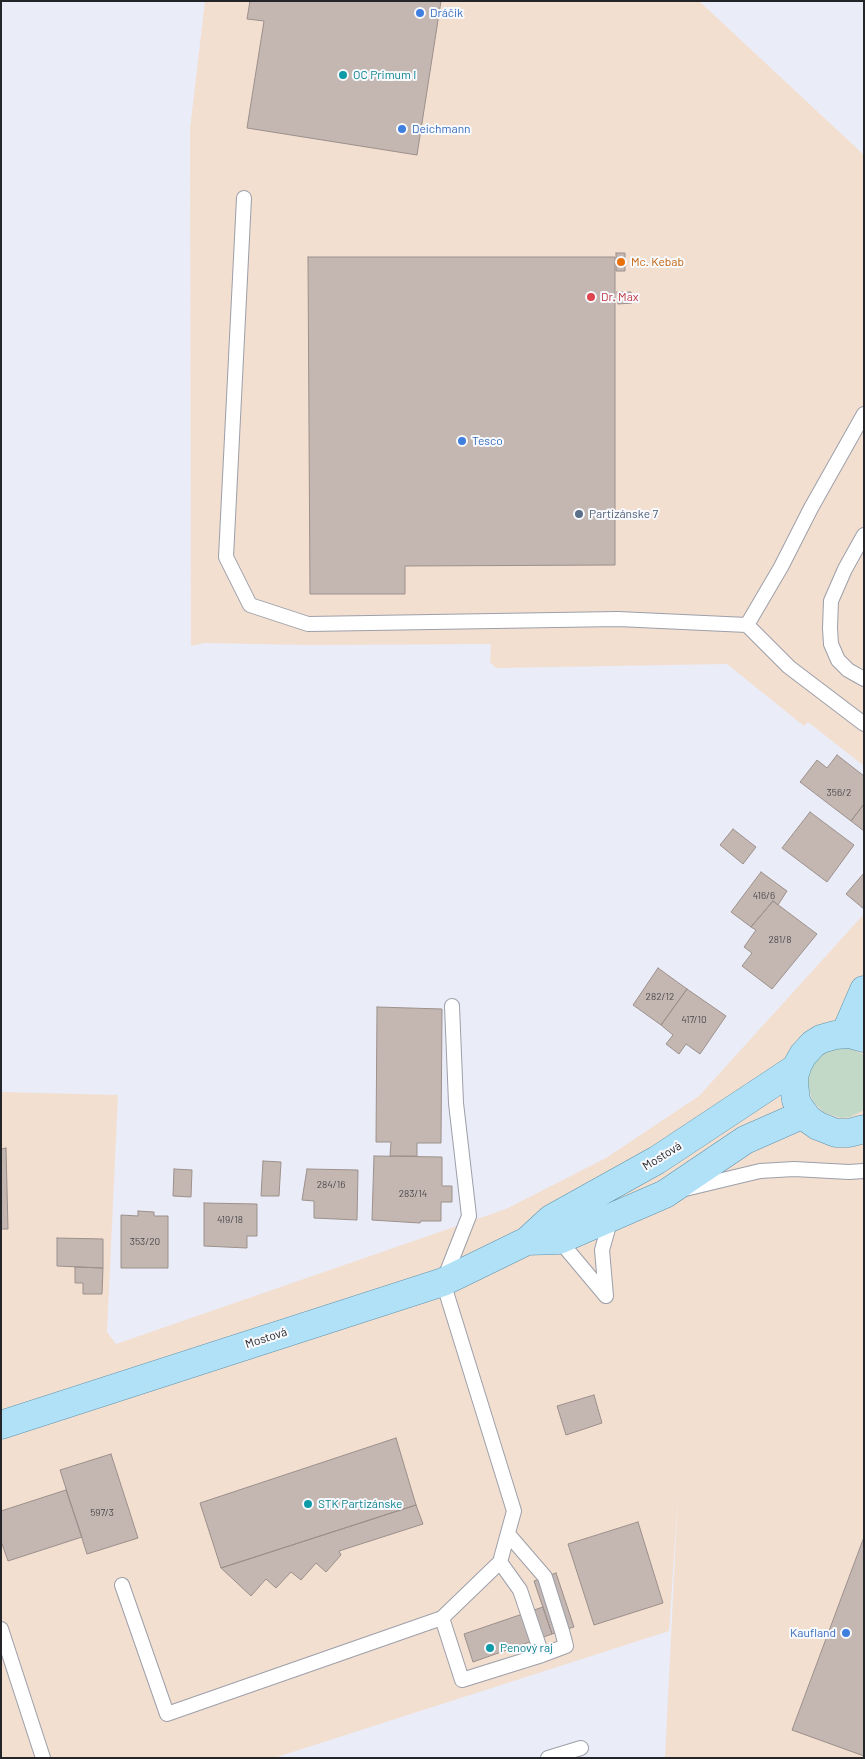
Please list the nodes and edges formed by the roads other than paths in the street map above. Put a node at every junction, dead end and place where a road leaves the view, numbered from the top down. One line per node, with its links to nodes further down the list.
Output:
1 (244, 198): 4 (lane)
2 (864, 414): 4 (lane)
3 (864, 535): 5 (lane)
4 (747, 625): 6 (lane)
5 (864, 679)
6 (864, 724)
7 (864, 990): 9 (main road)
8 (452, 1006): 18 (lane)
9 (854, 1036): 10 (main road)
10 (796, 1068): 11 (main road); 17 (main road, Mostová)
11 (804, 1114): 12 (main road); 14 (main road, Mostová)
12 (864, 1129)
13 (864, 1171): 14 (lane)
14 (665, 1194): 15 (main road, Mostová)
15 (611, 1218): 16 (main road, Mostová); 16 (lane)
16 (559, 1240): 17 (main road, Mostová)
17 (527, 1242): 18 (main road, Mostová)
18 (443, 1282): 19 (main road, Mostová); 20 (lane)
19 (1, 1424)
20 (508, 1534): 21 (lane); 25 (lane)
21 (500, 1562): 23 (lane); 25 (lane)
22 (122, 1585): 23 (lane)
23 (442, 1618): 25 (lane)
24 (1, 1629): 27 (lane)
25 (542, 1655)
26 (581, 1748): 28 (lane)
27 (43, 1758)
28 (548, 1758)

